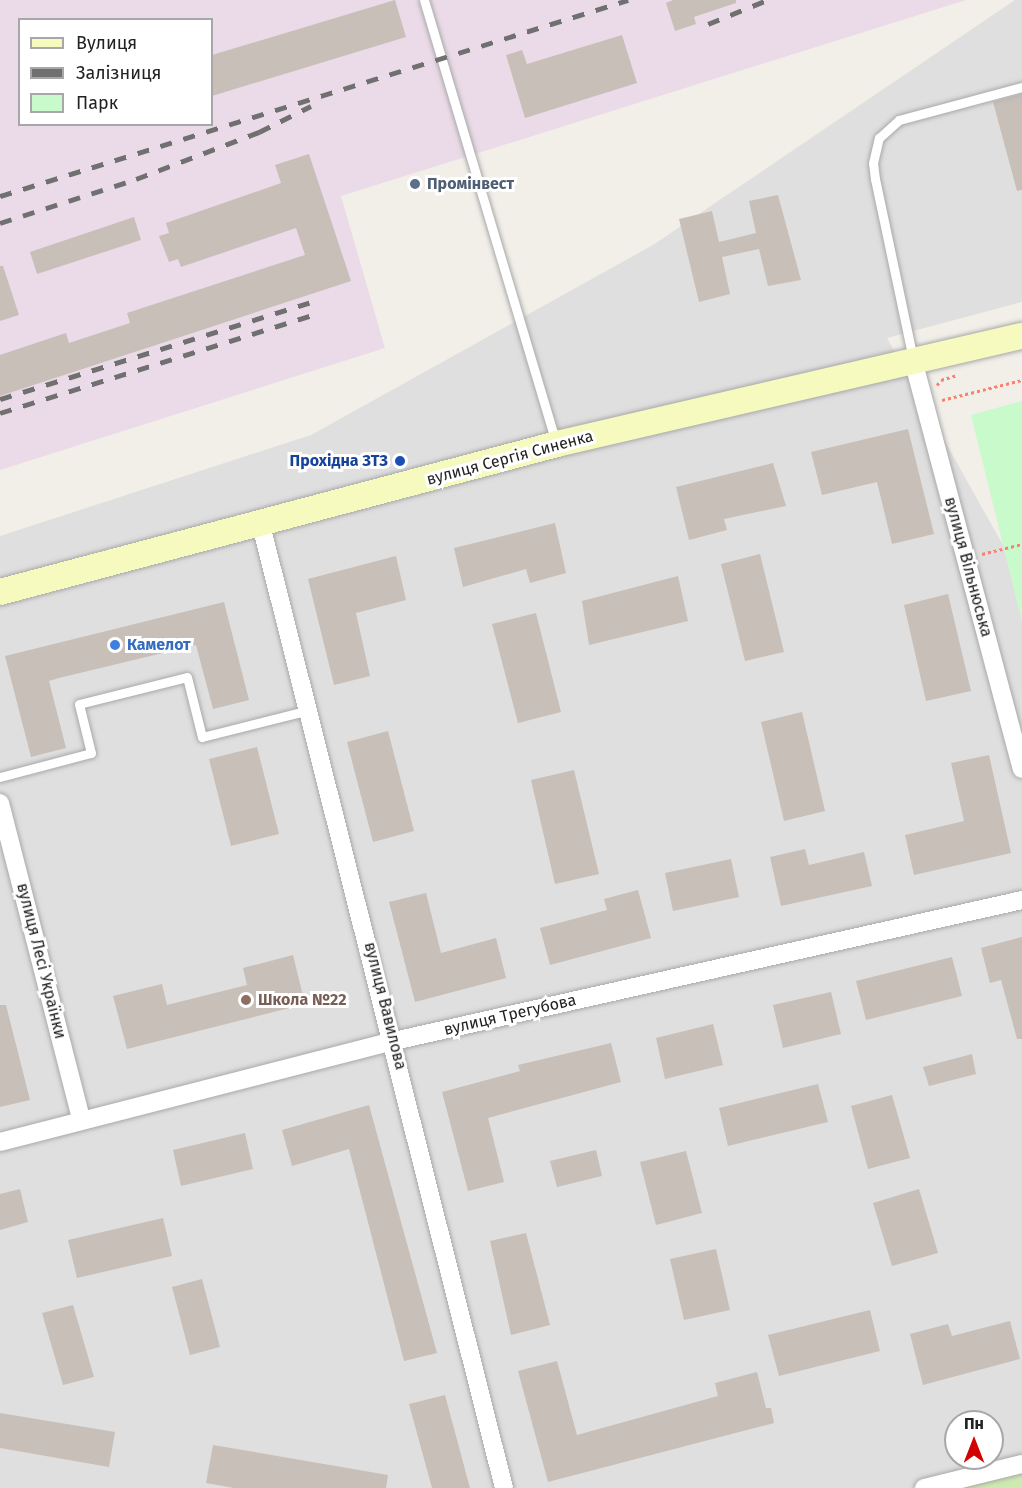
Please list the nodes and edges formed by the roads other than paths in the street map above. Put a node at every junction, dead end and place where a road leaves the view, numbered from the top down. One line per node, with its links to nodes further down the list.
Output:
1 (424, 0): 5 (lane)
2 (1022, 87): 4 (lane)
3 (1022, 336): 4 (street, вулиця Сергія Синенка)
4 (914, 364): 5 (street, вулиця Сергія Синенка); 9 (street, вулиця Вільнюська)
5 (557, 444): 6 (street, вулиця Сергія Синенка)
6 (261, 525): 7 (street, вулиця Сергія Синенка); 8 (street, вулиця Вавилова)
7 (0, 592)
8 (309, 710): 10 (lane); 13 (street, вулиця Вавилова)
9 (1022, 770)
10 (0, 777)
11 (0, 803): 14 (street, вулиця Лесі Українки)
12 (1022, 900): 13 (street, вулиця Трегубова)
13 (394, 1041): 14 (street, вулиця Трегубова); 17 (street, вулиця Вавилова)
14 (81, 1119): 15 (street, вулиця Трегубова)
15 (0, 1142)
16 (1022, 1464): 18 (street)
17 (504, 1488)
18 (924, 1488)

